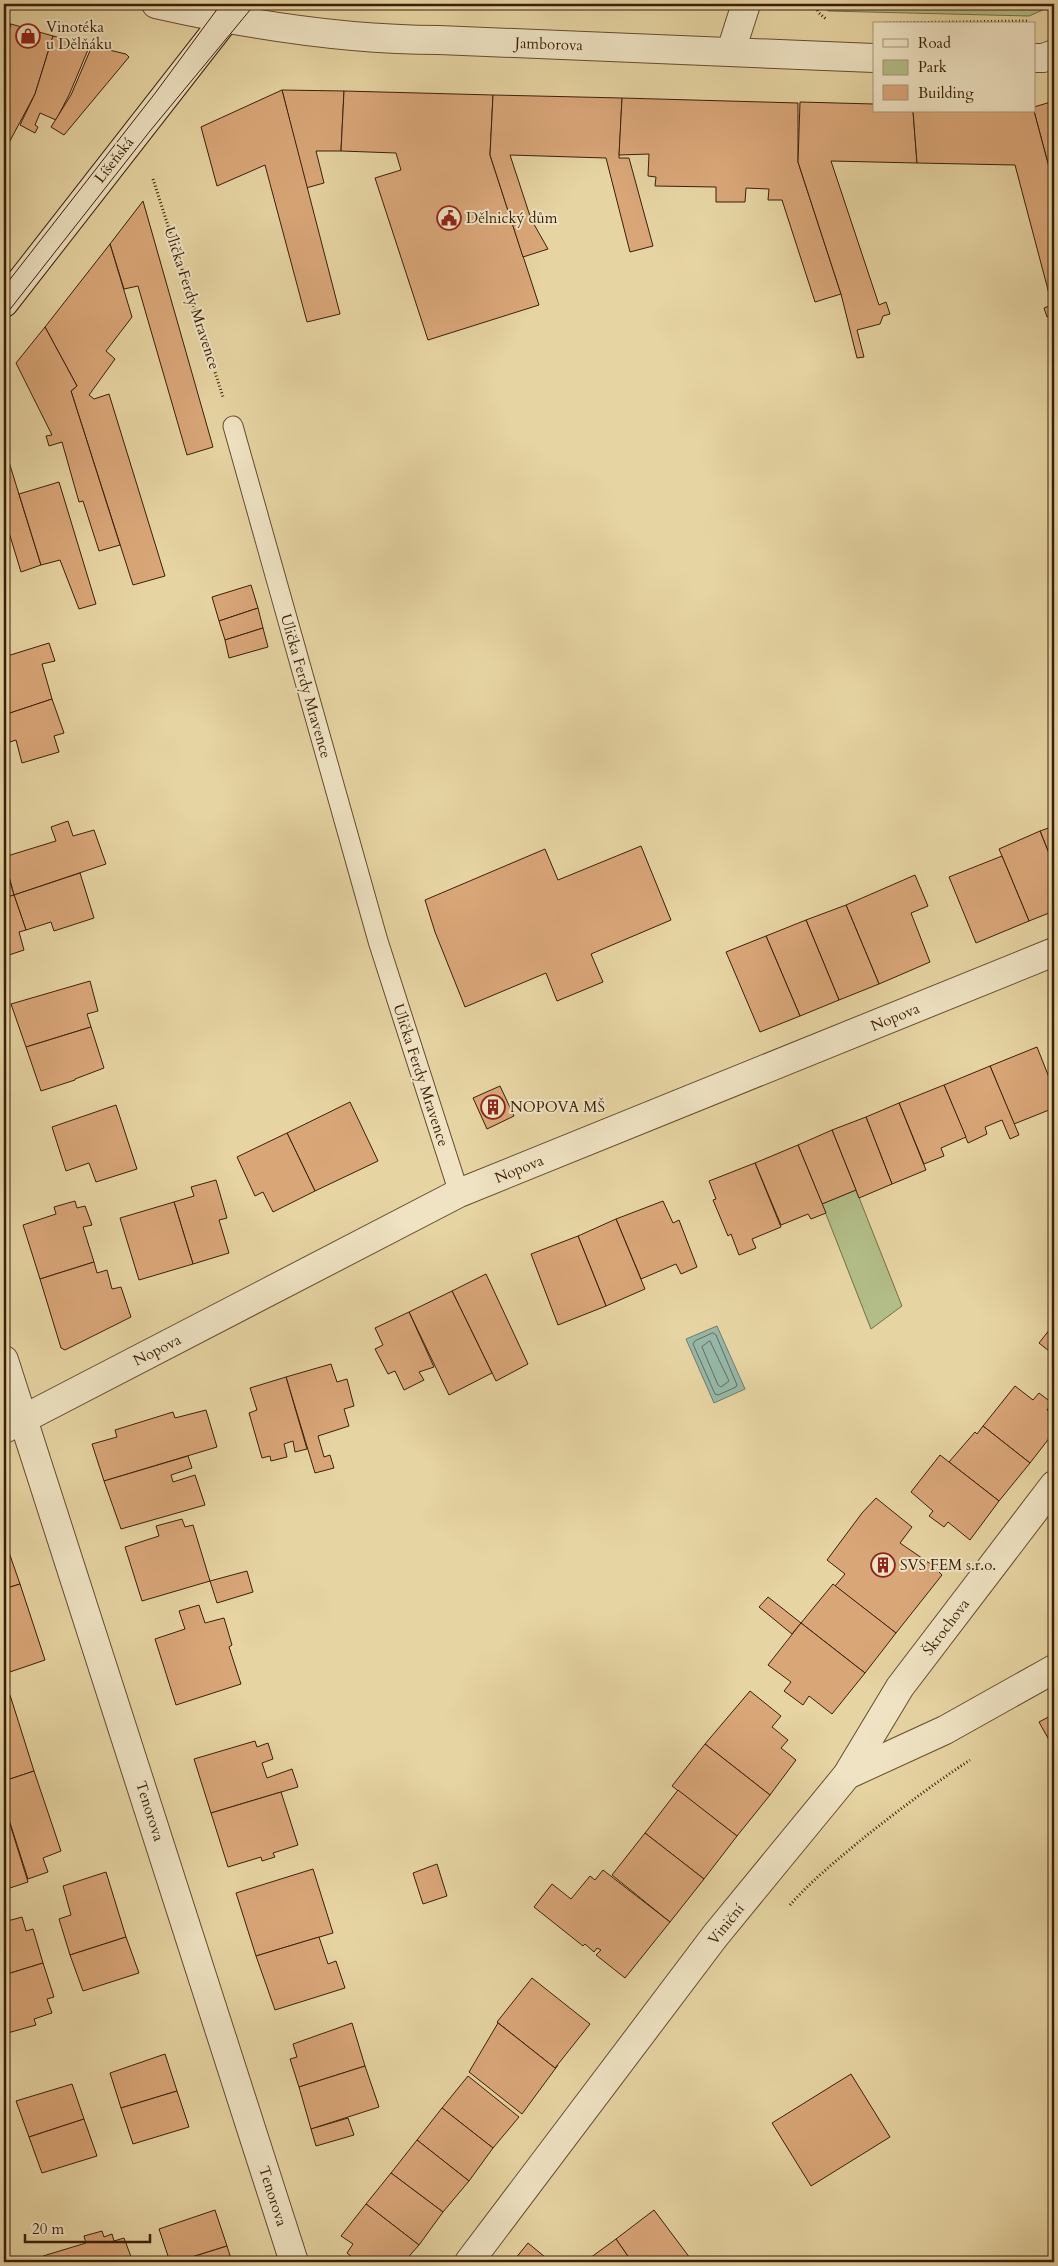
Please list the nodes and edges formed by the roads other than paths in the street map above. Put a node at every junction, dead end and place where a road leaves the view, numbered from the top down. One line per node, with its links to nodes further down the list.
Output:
1 (156, 4): 3 (street, Jamborova)
2 (746, 4): 4 (street)
3 (231, 11): 4 (street, Jamborova); 8 (street, Líšeňská)
4 (732, 50): 6 (street, Jamborova)
5 (1054, 54): 7 (street)
6 (873, 58)
7 (1036, 58)
8 (4, 302)
9 (233, 426): 11 (lane, Ulička Ferdy Mravence)
10 (1054, 952): 11 (street, Nopova)
11 (459, 1194): 13 (street, Nopova)
12 (4, 1360): 13 (street, Tenorova)
13 (14, 1424): 17 (street, Tenorova)
14 (1054, 1485): 16 (street, Škrochova)
15 (1054, 1668): 16 (street, Viniční)
16 (847, 1775): 18 (street, Viniční)
17 (294, 2262)
18 (469, 2262)

